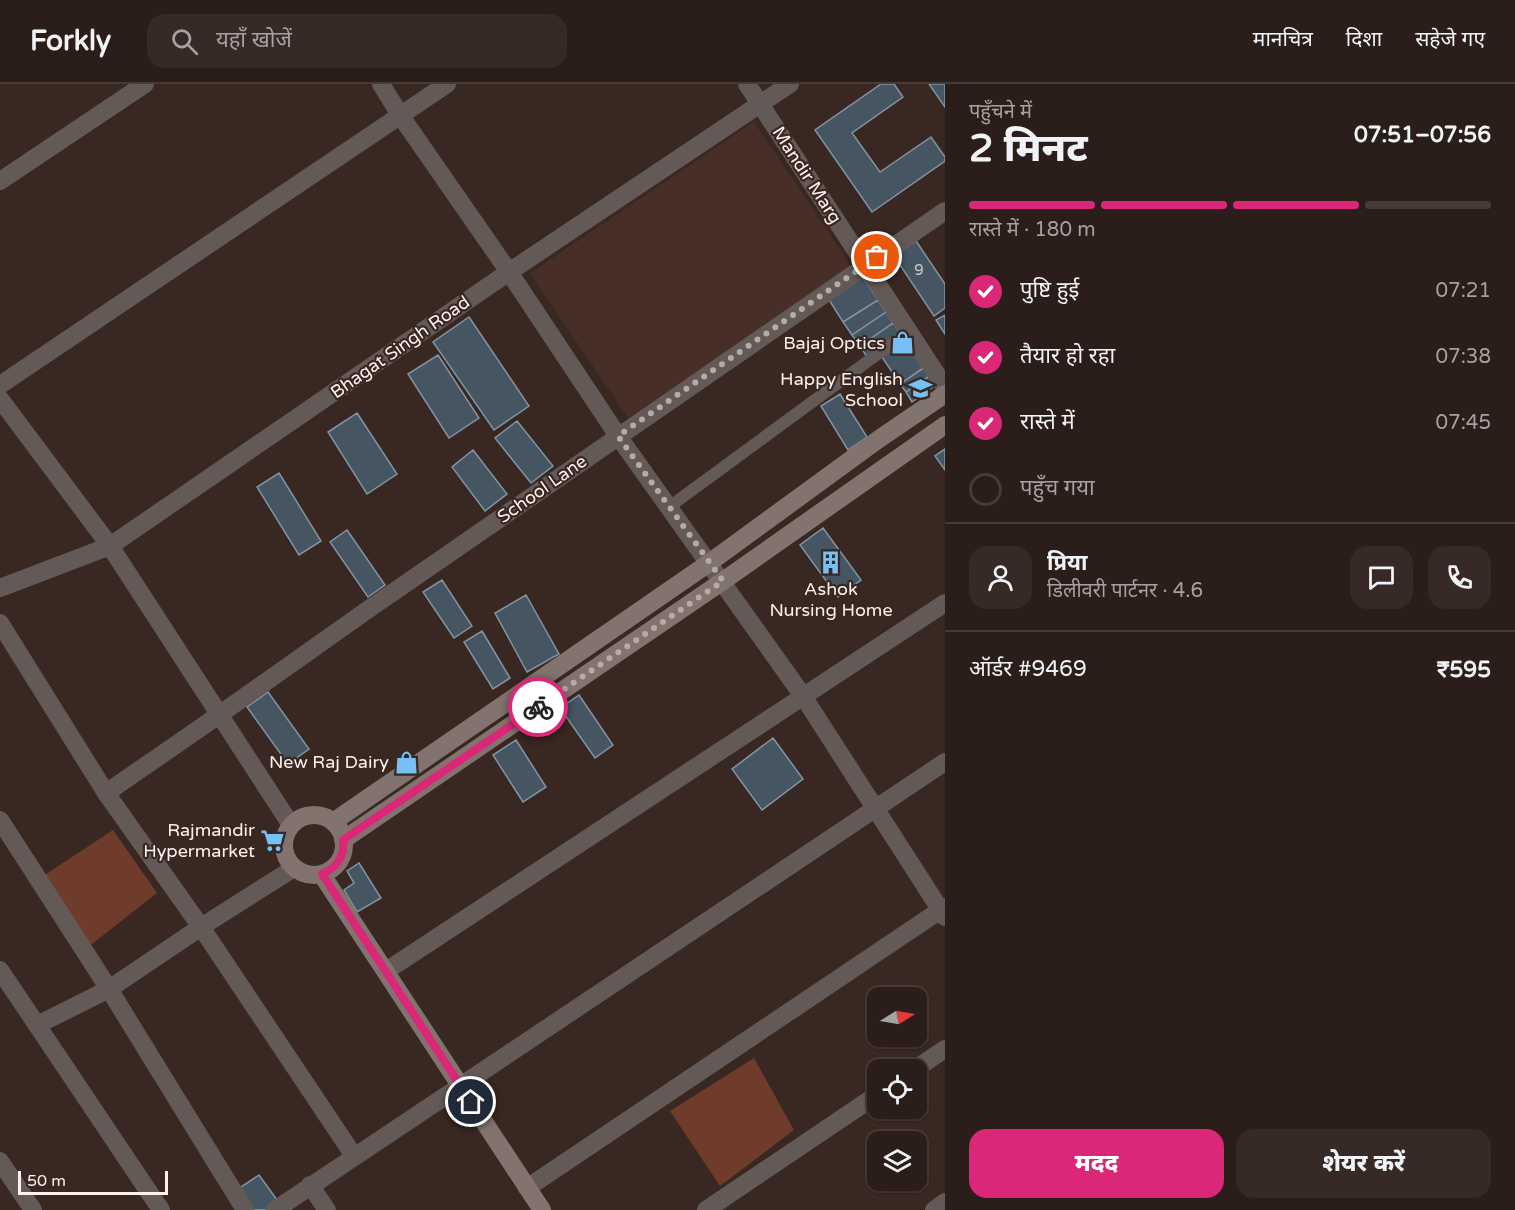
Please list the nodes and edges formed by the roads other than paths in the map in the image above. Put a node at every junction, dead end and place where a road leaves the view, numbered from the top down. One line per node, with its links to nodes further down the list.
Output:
1 (145, 84): 8 (street)
2 (381, 84): 7 (street)
3 (447, 84): 7 (street)
4 (747, 84): 6 (street, Mandir Marg)
5 (790, 84): 6 (street, Bhagat Singh Road)
6 (760, 104): 10 (street, Mandir Marg); 11 (street, Bhagat Singh Road)
7 (400, 115): 11 (street); 13 (street)
8 (0, 181)
9 (945, 211): 10 (street, School Lane)
10 (865, 265): 12 (street, Mandir Marg); 18 (street, School Lane)
11 (509, 272): 18 (street); 20 (street, Bhagat Singh Road)
12 (909, 331): 14 (street, Mandir Marg); 19 (lane)
13 (0, 385)
14 (945, 387)
15 (945, 394): 21 (street)
16 (0, 399): 20 (street)
17 (945, 425): 22 (street)
18 (618, 436): 19 (street); 27 (street, School Lane)
19 (669, 507): 21 (street)
20 (110, 546): 23 (street, Bhagat Singh Road); 27 (street)
21 (709, 563): 22 (street); 32 (street)
22 (723, 581): 26 (street); 34 (street)
23 (0, 588)
24 (945, 603): 26 (street)
25 (0, 623): 29 (street)
26 (803, 696): 30 (street); 40 (street)
27 (219, 716): 29 (street, School Lane); 33 (street)
28 (945, 762): 30 (street)
29 (106, 793): 38 (street)
30 (876, 808): 37 (street); 45 (street)
31 (0, 820): 41 (street)
32 (333, 822): 33 (street); 34 (street)
33 (291, 825): 35 (street)
34 (343, 840): 36 (street)
35 (294, 868): 36 (street); 38 (street)
36 (322, 874): 40 (street)
37 (943, 911): 50 (street)
38 (201, 927): 41 (street); 47 (street)
39 (0, 970): 42 (street)
40 (386, 971): 45 (street)
41 (109, 989): 42 (street); 54 (street)
42 (37, 1025): 53 (street)
43 (945, 1049): 44 (street)
44 (927, 1061)
45 (460, 1085): 47 (street); 50 (street)
46 (867, 1101): 58 (street)
47 (354, 1156): 49 (street)
48 (0, 1161): 52 (street)
49 (310, 1185): 55 (street); 56 (street)
50 (527, 1188): 57 (street)
51 (945, 1202): 59 (street)
52 (33, 1210)
53 (161, 1210)
54 (245, 1210)
55 (275, 1210)
56 (327, 1210)
57 (542, 1210)
58 (706, 1210)
59 (934, 1210)

